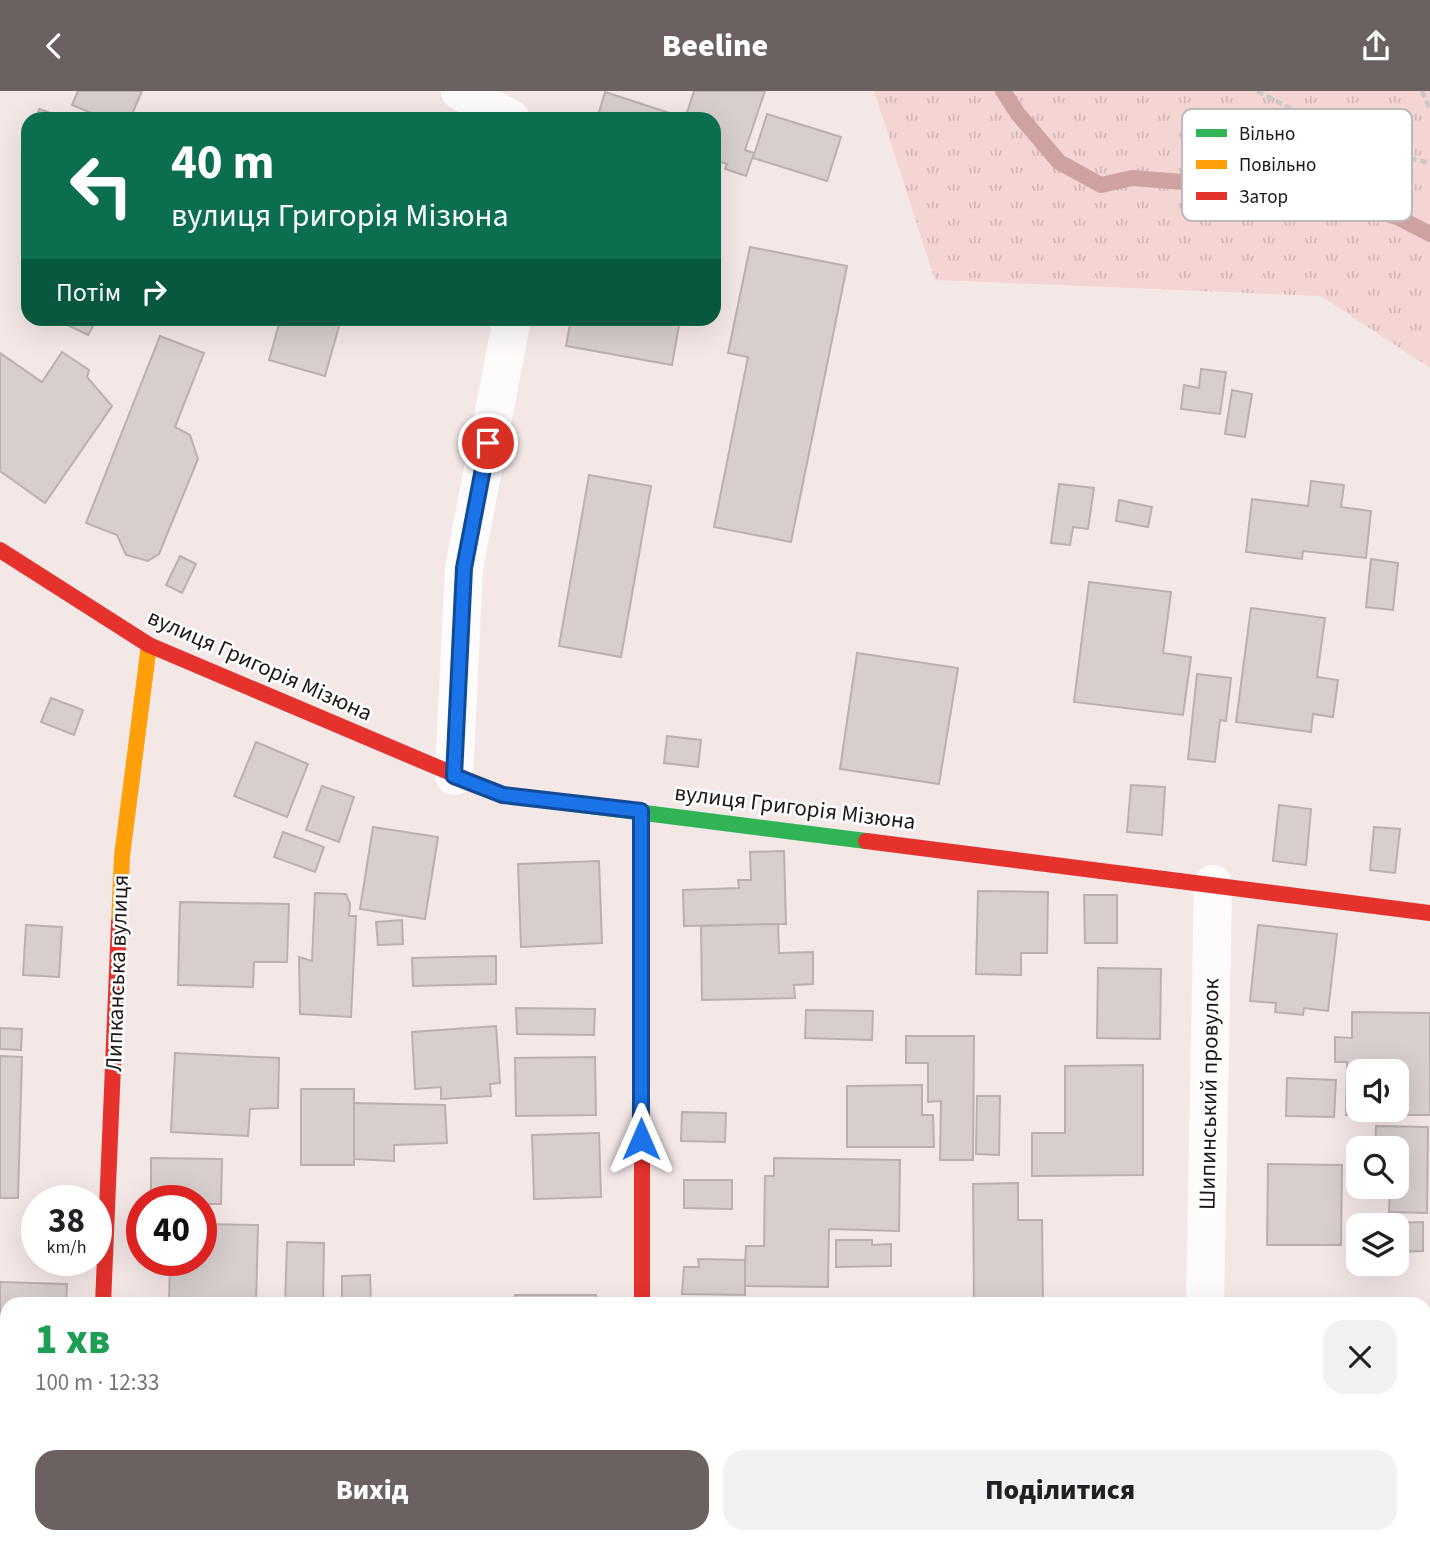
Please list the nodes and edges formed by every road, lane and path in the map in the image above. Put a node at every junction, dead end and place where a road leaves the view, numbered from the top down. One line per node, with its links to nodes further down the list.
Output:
1 (460, 91): 6 (street)
2 (1256, 91): 4 (path)
3 (1423, 91): 5 (path)
4 (1291, 109)
5 (1430, 109)
6 (498, 112)
7 (1412, 159): 8 (path)
8 (1430, 163)
9 (511, 326): 12 (street)
10 (0, 550): 11 (street, вулиця Григорія Мізюна)
11 (149, 645): 12 (street, вулиця Григорія Мізюна); 16 (street, Липканська вулиця)
12 (454, 776): 13 (street, вулиця Григорія Мізюна)
13 (641, 811): 14 (street, вулиця Григорія Мізюна); 17 (street)
14 (1213, 884): 15 (street, вулиця Григорія Мізюна); 18 (street, Шипинський провулок)
15 (1430, 913)
16 (103, 1297)
17 (642, 1297)
18 (1205, 1297)

